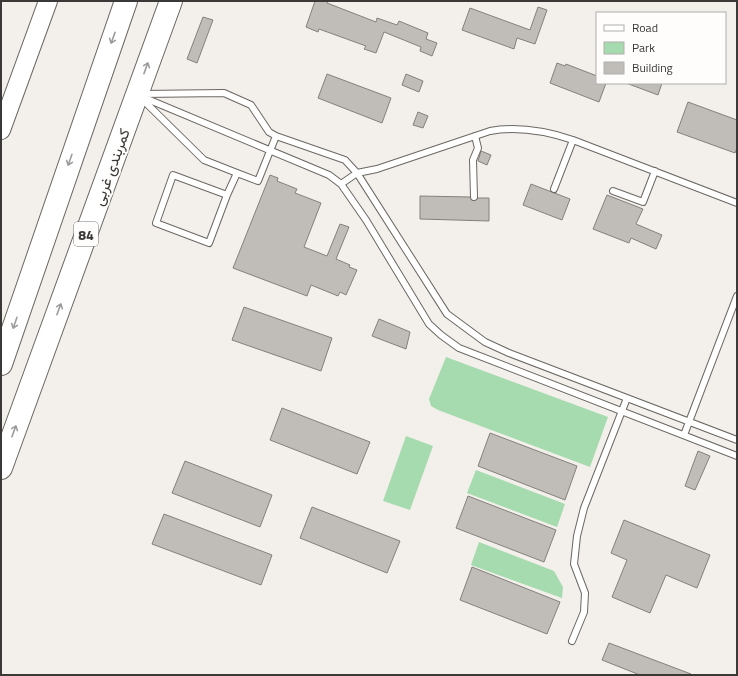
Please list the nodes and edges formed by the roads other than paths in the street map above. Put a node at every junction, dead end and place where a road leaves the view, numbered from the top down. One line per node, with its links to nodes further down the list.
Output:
1 (39, 1): 6 (street)
2 (48, 1): 7 (street)
3 (126, 1): 22 (highway, one-way to 22)
4 (171, 1): 5 (highway, کمربندی غربی / 84, one-way to 4)
5 (137, 94): 8 (lane); 11 (lane); 13 (lane); 29 (highway, کمربندی غربی / 84, one-way to 5)
6 (1, 103)
7 (1, 130)
8 (276, 136): 11 (lane); 14 (lane)
9 (475, 136): 10 (lane); 14 (lane); 19 (lane)
10 (573, 140): 12 (lane); 16 (lane)
11 (271, 150): 13 (lane); 15 (lane)
12 (655, 171): 17 (lane); 20 (lane)
13 (237, 173): 18 (lane)
14 (357, 174): 15 (lane); 23 (lane)
15 (341, 184): 24 (lane)
16 (554, 189)
17 (613, 191)
18 (227, 195): 18 (lane)
19 (474, 198)
20 (737, 203)
21 (737, 296): 25 (lane)
22 (1, 364)
23 (627, 398): 24 (lane); 25 (lane)
24 (622, 411): 26 (lane); 30 (lane)
25 (689, 422): 26 (lane); 27 (lane)
26 (684, 435): 28 (lane)
27 (737, 440)
28 (737, 456)
29 (1, 468)
30 (572, 641)

